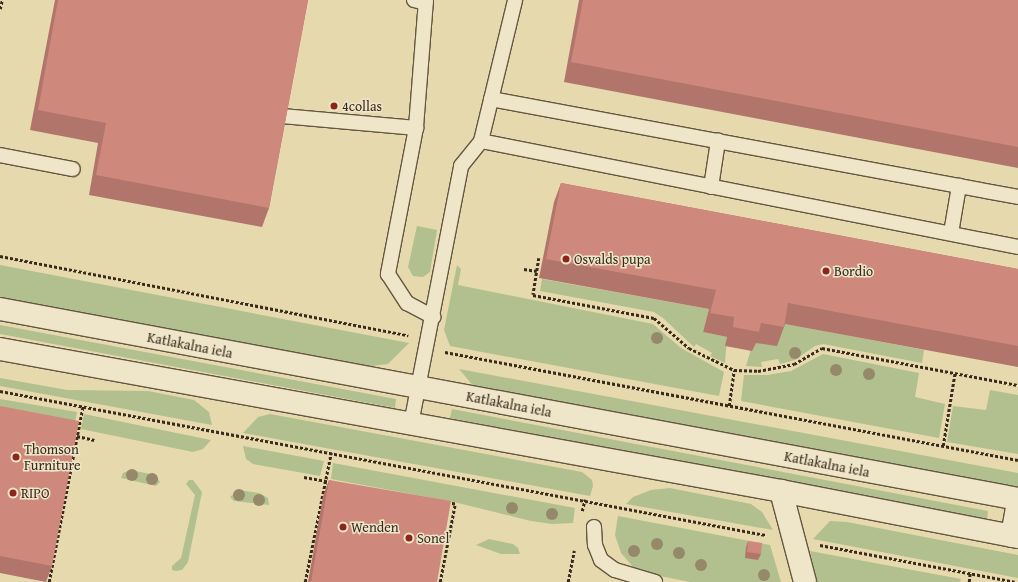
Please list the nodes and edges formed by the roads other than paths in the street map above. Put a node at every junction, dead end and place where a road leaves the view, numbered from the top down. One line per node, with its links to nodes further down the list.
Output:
1 (515, 0): 3 (lane)
2 (422, 1): 5 (lane)
3 (491, 99): 6 (lane); 7 (lane)
4 (282, 116): 5 (lane)
5 (416, 128): 16 (lane)
6 (481, 141): 11 (lane); 16 (lane)
7 (718, 141): 10 (lane); 11 (lane)
8 (0, 155): 9 (lane)
9 (73, 169)
10 (959, 186): 12 (lane); 13 (lane)
11 (711, 187): 13 (lane)
12 (1018, 197)
13 (951, 233): 14 (lane)
14 (1018, 246)
15 (0, 309): 18 (street, Katlakalna iela)
16 (433, 317): 18 (lane)
17 (0, 349): 19 (street)
18 (420, 388): 19 (lane); 21 (street, Katlakalna iela)
19 (411, 424): 20 (street)
20 (781, 491): 24 (street); 26 (street)
21 (1018, 499)
22 (1018, 503): 24 (street)
23 (594, 527): 25 (lane)
24 (1015, 536)
25 (655, 582)
26 (805, 582)

